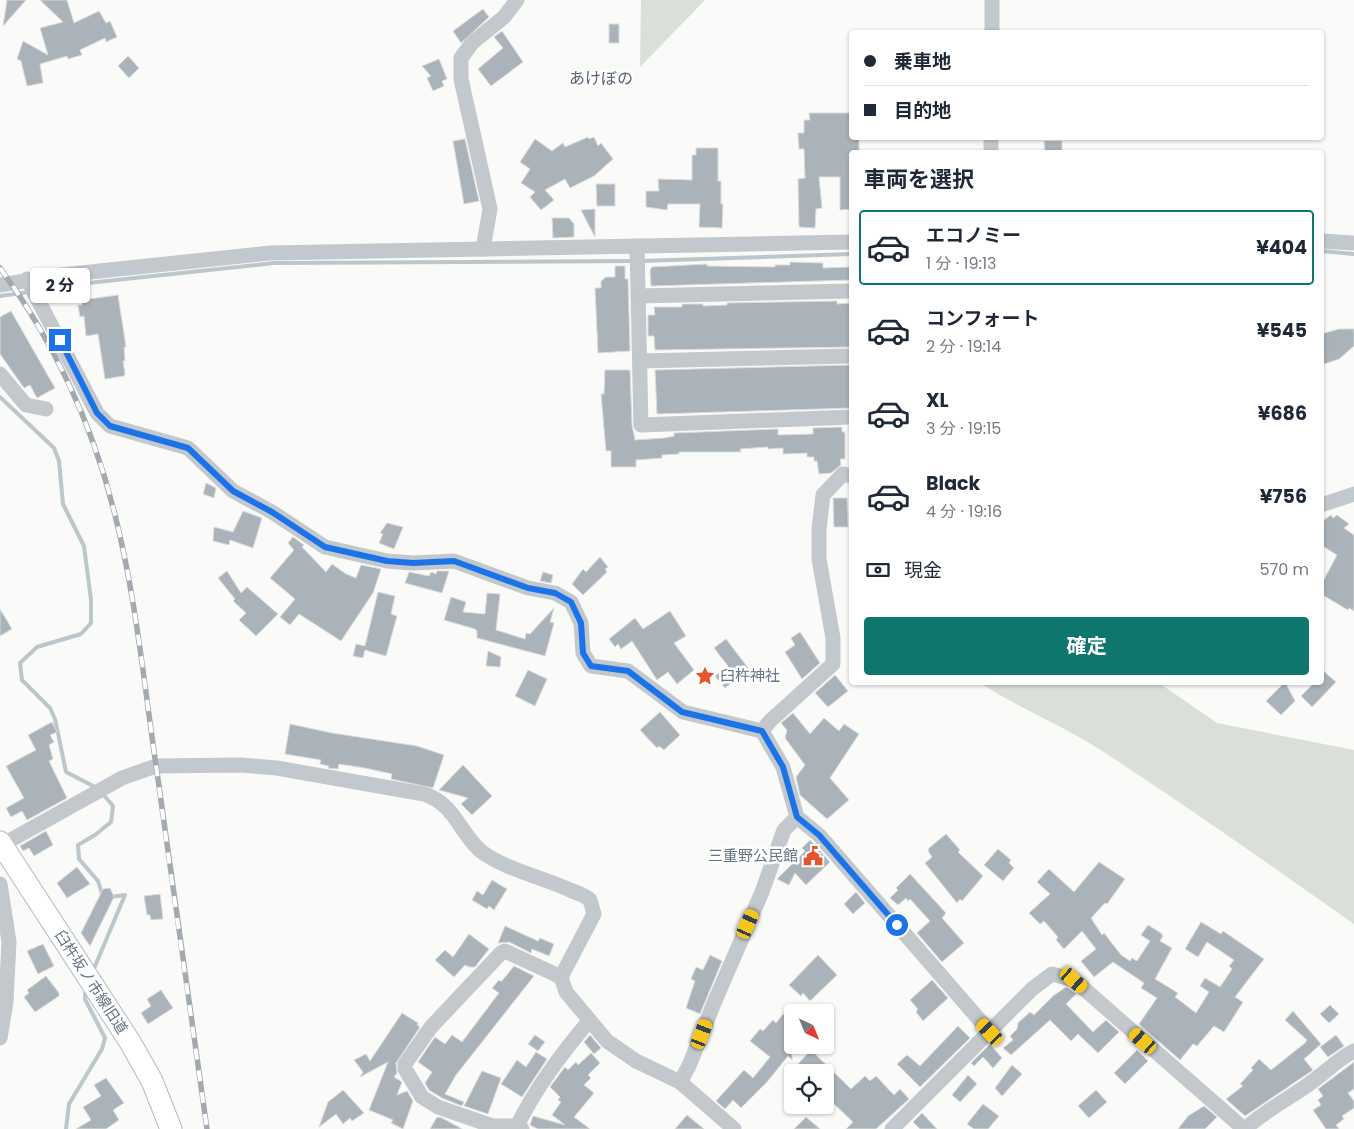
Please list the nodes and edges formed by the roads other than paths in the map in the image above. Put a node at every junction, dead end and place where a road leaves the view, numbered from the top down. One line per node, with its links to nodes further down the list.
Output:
1 (517, 0): 7 (street)
2 (992, 0): 3 (street)
3 (992, 30)
4 (1324, 241): 6 (street)
5 (849, 242): 8 (street)
6 (1354, 243)
7 (483, 249): 8 (street); 10 (street)
8 (638, 254): 12 (street)
9 (0, 285): 10 (street)
10 (31, 287): 21 (street)
11 (849, 291): 12 (street)
12 (638, 296): 14 (street)
13 (849, 356): 14 (street)
14 (640, 361): 17 (street)
15 (0, 374): 16 (street)
16 (46, 409)
17 (849, 418)
18 (849, 476): 21 (street)
19 (1354, 494): 20 (street)
20 (1324, 504)
21 (762, 731): 22 (street)
22 (797, 817): 27 (street); 30 (street)
23 (0, 844): 25 (street); 32 (street, 臼杵坂ノ市線旧道)
24 (0, 884): 28 (street)
25 (561, 977): 26 (street); 31 (street)
26 (589, 1020): 30 (street); 31 (street)
27 (990, 1032): 34 (street); 35 (street)
28 (0, 1038)
29 (1354, 1051): 35 (street)
30 (680, 1082): 33 (street)
31 (520, 1127)
32 (171, 1129)
33 (734, 1129)
34 (892, 1129)
35 (1245, 1129)

